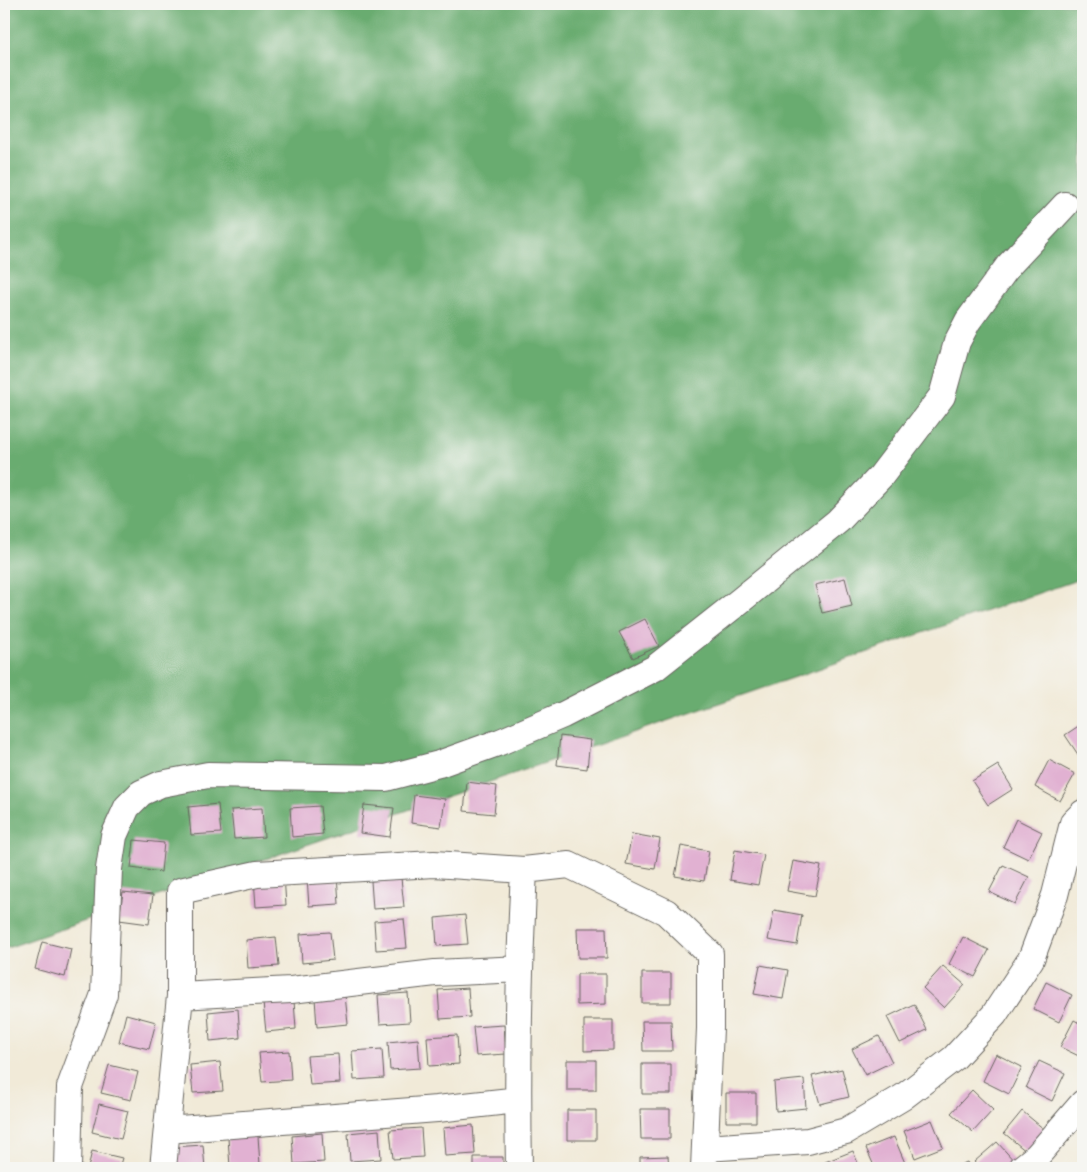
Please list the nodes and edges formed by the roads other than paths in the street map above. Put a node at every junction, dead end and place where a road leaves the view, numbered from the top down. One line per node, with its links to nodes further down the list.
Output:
1 (1065, 205): 10 (street)
2 (1083, 813): 9 (street)
3 (524, 870): 4 (street); 5 (street); 9 (street)
4 (519, 968): 5 (street); 6 (street)
5 (180, 996): 8 (street)
6 (518, 1100): 8 (street); 12 (street)
7 (1083, 1103): 13 (street)
8 (167, 1130): 11 (street)
9 (705, 1158)
10 (68, 1168)
11 (163, 1168)
12 (519, 1168)
13 (1022, 1168)

